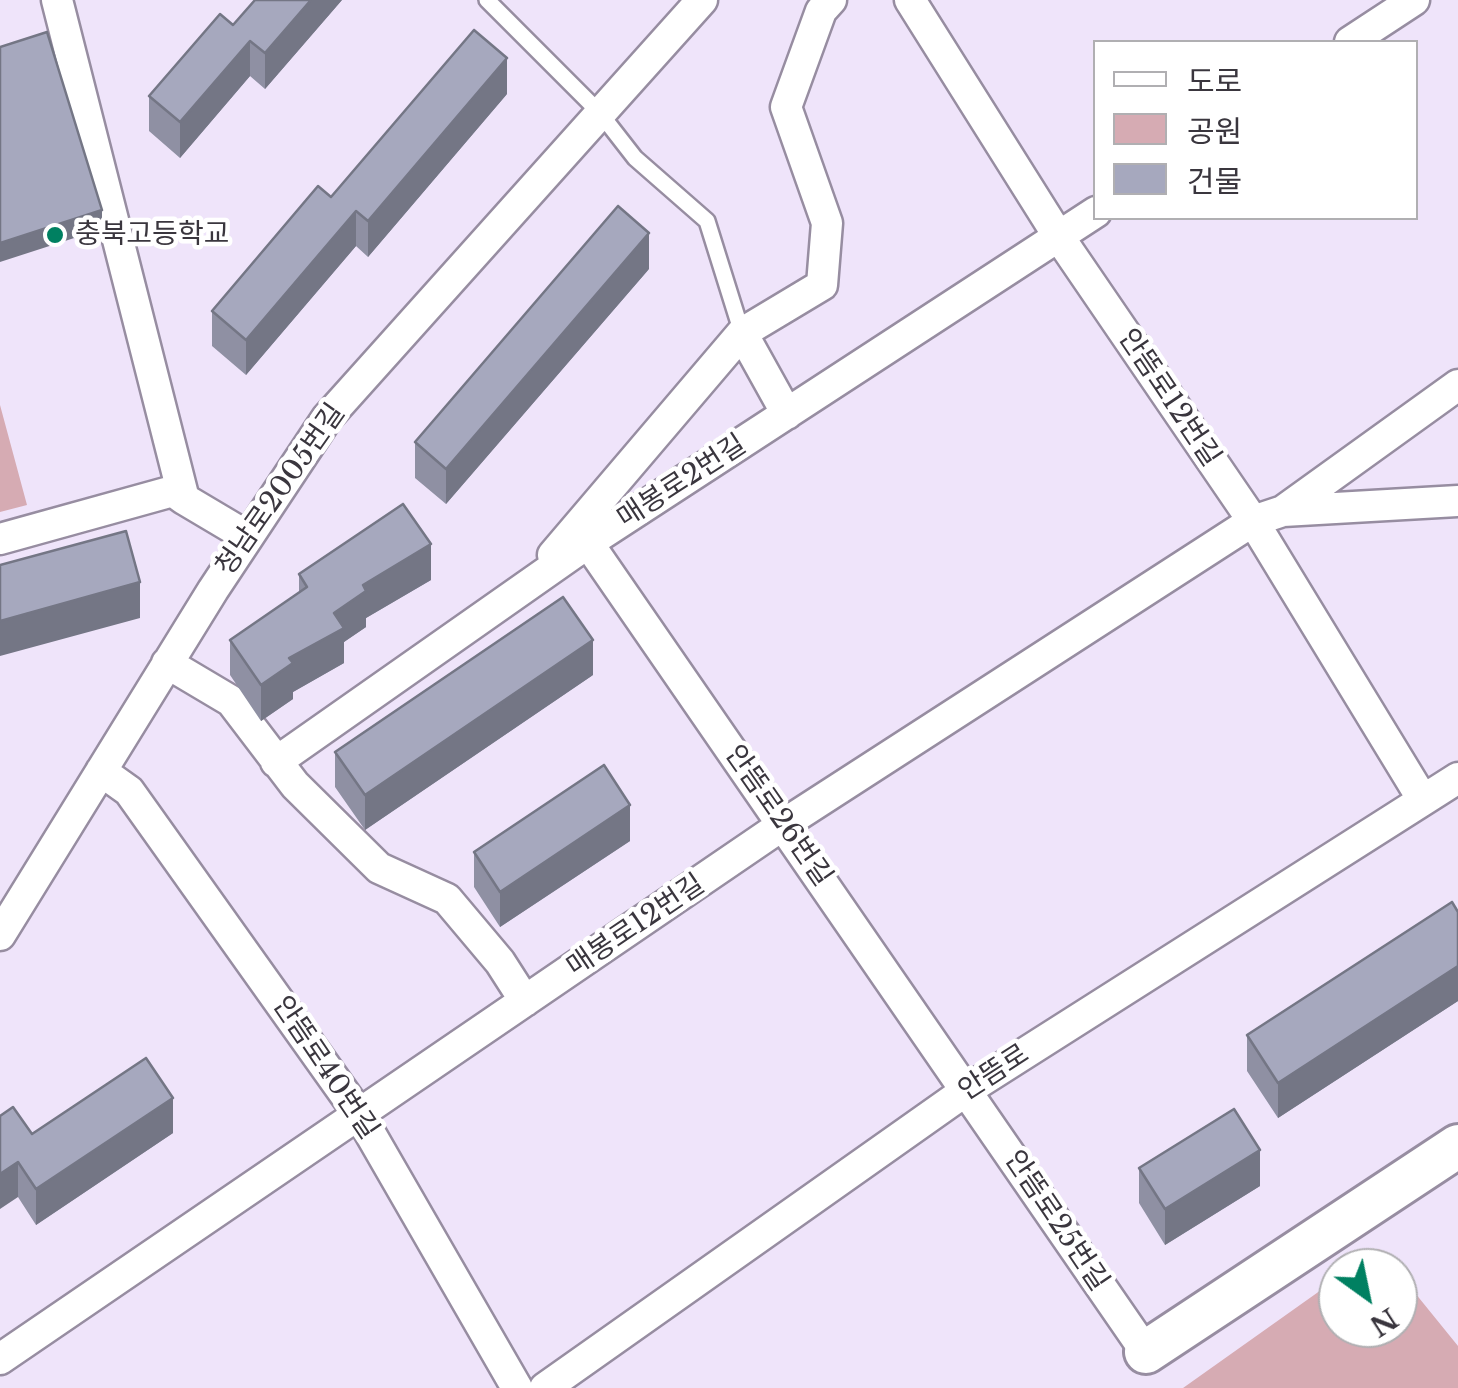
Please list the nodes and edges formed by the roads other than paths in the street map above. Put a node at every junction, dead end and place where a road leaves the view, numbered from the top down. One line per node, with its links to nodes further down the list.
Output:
1 (57, 0): 14 (street)
2 (487, 0): 8 (lane)
3 (702, 0): 8 (street, 청남로2005번길)
4 (830, 0): 11 (street)
5 (910, 0): 10 (street, 안뜸로12번길)
6 (1414, 0): 7 (street)
7 (1353, 40)
8 (600, 113): 11 (lane); 18 (street, 청남로2005번길)
9 (1093, 214): 10 (street, 매봉로2번길)
10 (1059, 236): 13 (street, 매봉로2번길); 17 (street, 안뜸로12번길)
11 (742, 333): 13 (street); 21 (street)
12 (1458, 385): 16 (street, 매봉로12번길)
13 (787, 414): 20 (street, 매봉로2번길)
14 (184, 500): 18 (street); 19 (street)
15 (1458, 501): 16 (street, 매봉로12번길)
16 (1282, 510): 17 (street, 매봉로12번길)
17 (1253, 521): 26 (street, 안뜸로12번길); 27 (street, 매봉로12번길)
18 (248, 537): 22 (street, 청남로2005번길)
19 (0, 539)
20 (588, 543): 21 (street, 매봉로2번길); 27 (street, 안뜸로26번길)
21 (526, 586): 23 (street, 매봉로2번길)
22 (167, 663): 23 (street); 24 (street, 청남로2005번길)
23 (276, 762): 29 (street)
24 (101, 771): 28 (street, 청남로2005번길); 31 (street, 안뜸로40번길)
25 (1458, 778): 26 (street, 안뜸로)
26 (1423, 800): 30 (street, 안뜸로)
27 (784, 824): 29 (street, 매봉로12번길); 30 (street, 안뜸로26번길)
28 (0, 934)
29 (526, 1001): 31 (street, 매봉로12번길)
30 (967, 1090): 33 (street, 안뜸로25번길); 36 (street, 안뜸로)
31 (360, 1114): 34 (street, 매봉로12번길); 35 (street, 안뜸로40번길)
32 (1458, 1146): 33 (street)
33 (1146, 1352)
34 (0, 1359)
35 (517, 1388)
36 (545, 1388)

